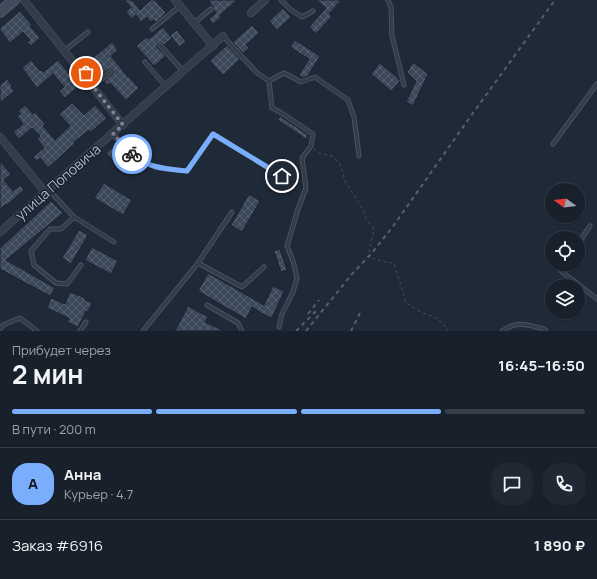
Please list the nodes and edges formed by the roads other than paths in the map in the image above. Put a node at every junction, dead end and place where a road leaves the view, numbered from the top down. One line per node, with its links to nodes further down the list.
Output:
1 (14, 0): 9 (main road)
2 (24, 0): 17 (street)
3 (266, 0): 10 (street)
4 (281, 0): 8 (lane)
5 (388, 0): 25 (lane)
6 (178, 3): 11 (street); 12 (lane)
7 (211, 9): 11 (lane)
8 (313, 11)
9 (0, 12)
10 (251, 13)
11 (194, 23): 16 (street)
12 (152, 29)
13 (88, 32): 17 (lane)
14 (224, 36): 16 (street, улица Поповича); 23 (lane)
15 (160, 45): 21 (lane)
16 (213, 46): 21 (street, улица Поповича)
17 (64, 51): 22 (street)
18 (145, 62): 27 (lane)
19 (93, 68): 22 (lane)
20 (110, 72): 26 (lane)
21 (183, 72): 27 (street, улица Поповича)
22 (84, 75): 26 (street)
23 (269, 81): 32 (lane); 48 (lane)
24 (597, 84): 31 (lane)
25 (404, 85)
26 (93, 86): 28 (street)
27 (166, 87): 28 (street, улица Поповича)
28 (123, 125): 29 (street, улица Поповича)
29 (113, 134): 33 (lane); 34 (street, улица Поповича)
30 (0, 137): 34 (street)
31 (553, 144)
32 (359, 156)
33 (282, 176)
34 (47, 191): 36 (lane); 38 (street, улица Поповича)
35 (232, 212): 41 (lane)
36 (74, 217): 40 (lane); 42 (lane)
37 (590, 226): 39 (lane)
38 (0, 232)
39 (585, 234)
40 (114, 242)
41 (198, 263): 43 (lane); 52 (lane)
42 (80, 265)
43 (264, 267)
44 (561, 271): 45 (lane)
45 (597, 299)
46 (207, 305): 53 (lane)
47 (86, 322): 51 (lane)
48 (279, 327)
49 (0, 329): 50 (lane)
50 (37, 331)
51 (80, 331)
52 (143, 331)
53 (242, 331)
54 (502, 331): 55 (lane)
55 (546, 331)

